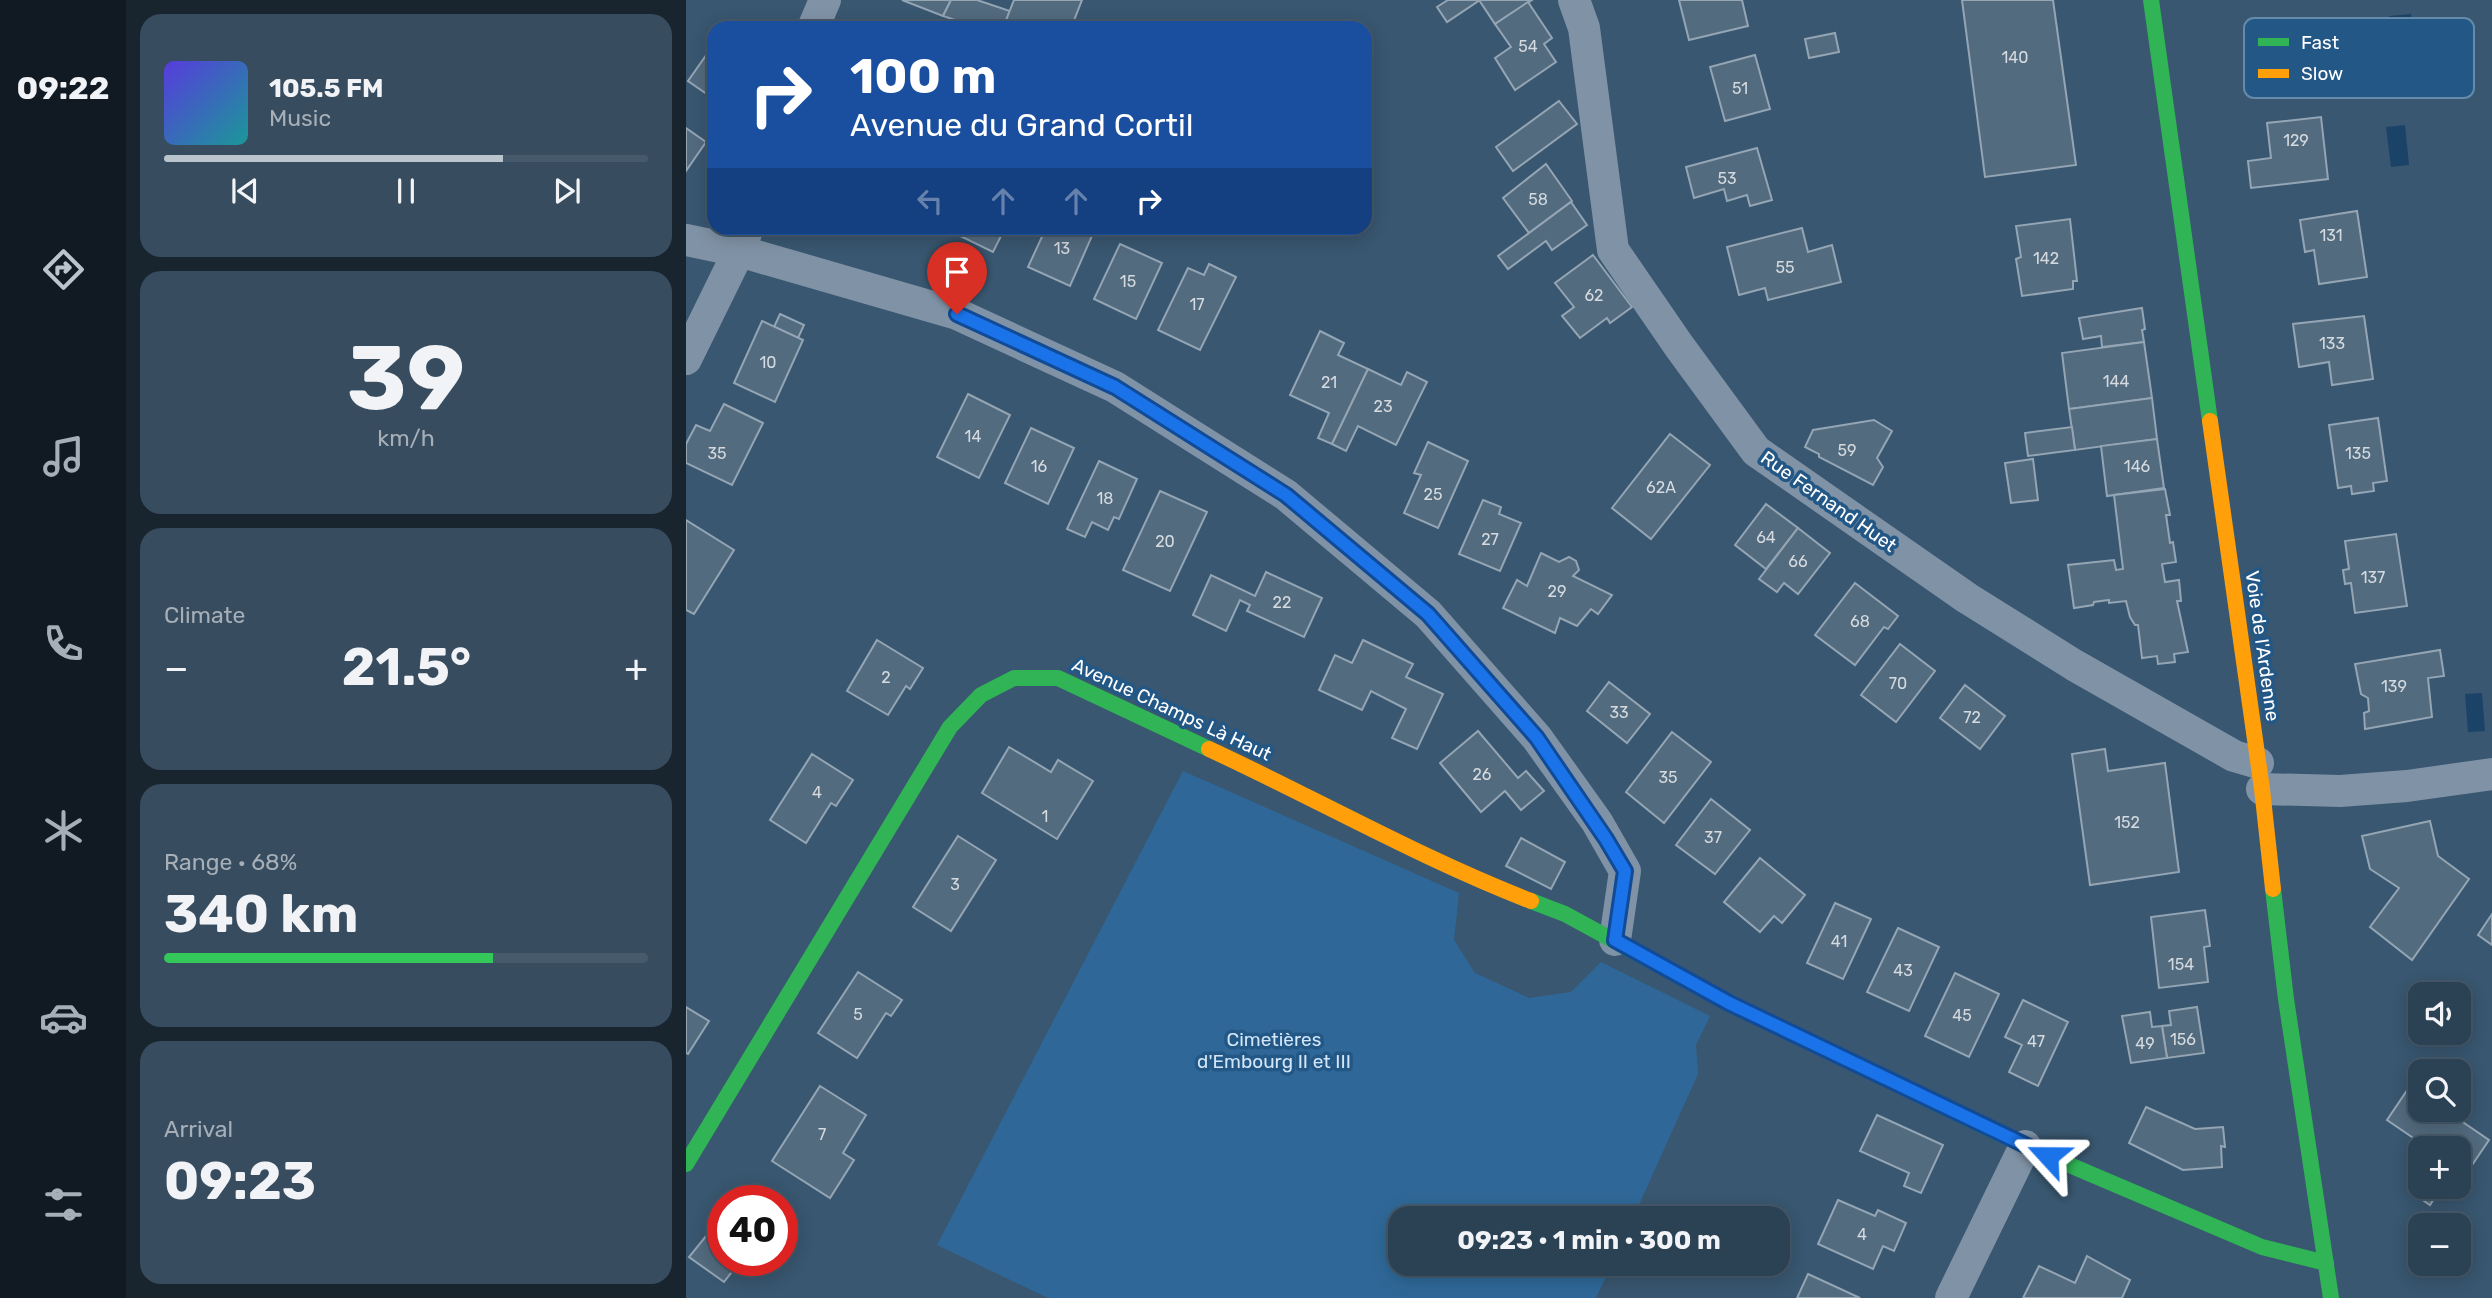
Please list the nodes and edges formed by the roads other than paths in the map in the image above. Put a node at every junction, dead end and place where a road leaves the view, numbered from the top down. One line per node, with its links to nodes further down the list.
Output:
1 (825, 0): 4 (street)
2 (1574, 0): 9 (street, Rue Fernand Huet)
3 (2151, 0): 9 (street, Voie de l'Ardenne)
4 (816, 21)
5 (744, 239): 6 (street); 7 (street); 10 (street)
6 (686, 240)
7 (686, 359)
8 (2492, 774): 9 (street, Rue Fernand Huet)
9 (2260, 776): 13 (street, Voie de l'Ardenne)
10 (1615, 940): 11 (street, Avenue Champs Là Haut); 12 (street, Avenue Champs Là Haut)
11 (2025, 1146): 13 (street, Avenue Champs Là Haut); 14 (street)
12 (686, 1164)
13 (2326, 1264): 15 (street, Voie de l'Ardenne)
14 (1951, 1298)
15 (2331, 1298)

